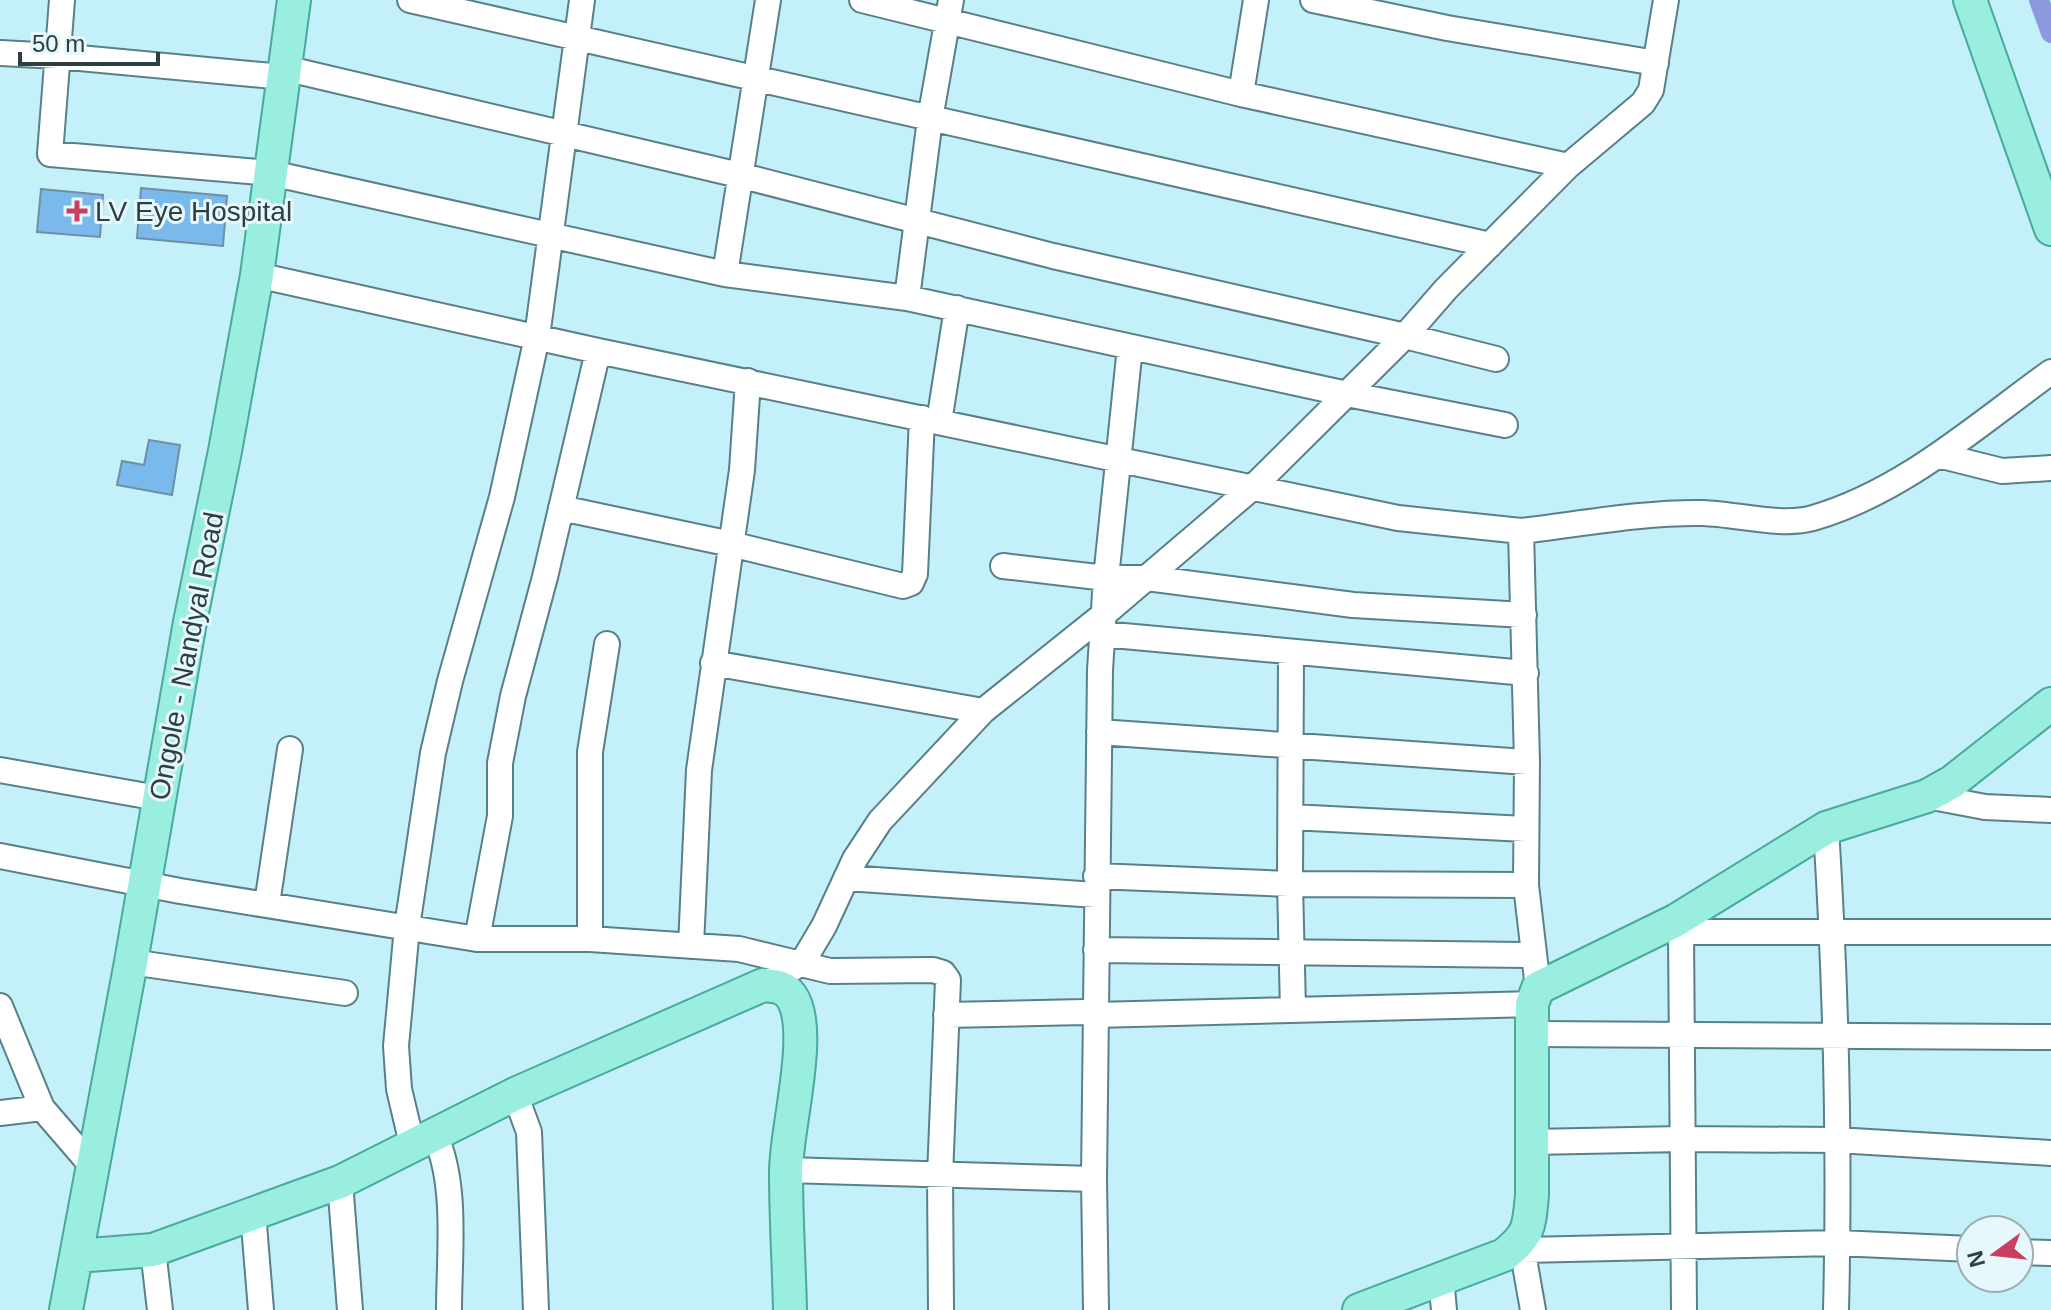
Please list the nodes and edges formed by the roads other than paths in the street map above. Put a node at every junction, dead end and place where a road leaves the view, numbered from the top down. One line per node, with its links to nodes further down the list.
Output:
1 (62, 0): 14 (street)
2 (294, 0): 16 (main road, Ongole - Nandyal Road)
3 (410, 0): 12 (street)
4 (582, 0): 12 (street)
5 (768, 0): 17 (street)
6 (862, 0): 11 (street)
7 (1256, 0): 18 (street)
8 (1313, 0): 15 (street)
9 (1666, 0): 15 (street)
10 (1970, 0): 25 (main road)
11 (950, 10): 18 (street); 19 (street)
12 (577, 37): 17 (street); 20 (street)
13 (0, 53): 14 (street)
14 (58, 56): 16 (street); 22 (street)
15 (1656, 63): 21 (street)
16 (284, 73): 20 (street); 22 (main road, Ongole - Nandyal Road)
17 (755, 77): 19 (street); 23 (street)
18 (1241, 94): 21 (street)
19 (930, 119): 24 (street); 27 (street)
20 (563, 136): 23 (street); 26 (street)
21 (1568, 166): 27 (street)
22 (271, 173): 26 (street); 29 (main road, Ongole - Nandyal Road)
23 (739, 175): 24 (street); 28 (street)
24 (916, 221): 30 (street); 32 (street)
25 (2051, 229)
26 (550, 236): 28 (street); 33 (street)
27 (1490, 245): 32 (street)
28 (725, 274): 30 (street)
29 (257, 275): 33 (street); 66 (main road, Ongole - Nandyal Road)
30 (907, 298): 31 (street)
31 (957, 308): 34 (street); 40 (street)
32 (1405, 336): 36 (street); 39 (street)
33 (537, 337): 35 (street); 79 (street)
34 (1130, 347): 39 (street); 43 (street)
35 (598, 351): 38 (street); 46 (street)
36 (1496, 359)
37 (2051, 372): 42 (street)
38 (748, 381): 40 (street); 48 (street)
39 (1347, 394): 41 (street); 45 (street)
40 (931, 420): 43 (street); 48 (street)
41 (1505, 425)
42 (1938, 455): 44 (street); 47 (street)
43 (1118, 459): 45 (street); 50 (street)
44 (2051, 468)
45 (1253, 487): 47 (street); 51 (street)
46 (561, 508): 48 (street); 82 (street)
47 (1521, 531): 52 (street)
48 (731, 544): 56 (street)
49 (1003, 566): 50 (street)
50 (1106, 578): 51 (street); 53 (street)
51 (1147, 578): 52 (street); 53 (street)
52 (1524, 615): 57 (street)
53 (1102, 624): 55 (street); 59 (street); 60 (street)
54 (607, 644): 83 (street)
55 (1291, 652): 57 (street); 61 (street)
56 (713, 663): 59 (street); 84 (street)
57 (1526, 673): 63 (street)
58 (2051, 704): 65 (main road)
59 (983, 711): 72 (street)
60 (1099, 732): 61 (street); 76 (street)
61 (1292, 746): 63 (street); 68 (street)
62 (290, 749): 77 (street)
63 (1527, 762): 70 (street)
64 (0, 770): 66 (street)
65 (1927, 796): 67 (street); 69 (main road)
66 (158, 798): 73 (main road, Ongole - Nandyal Road)
67 (2051, 810)
68 (1291, 817): 70 (street); 74 (street)
69 (1826, 828): 78 (main road); 80 (street)
70 (1525, 829): 75 (street)
71 (0, 856): 73 (street)
72 (846, 878): 76 (street); 89 (street)
73 (144, 883): 77 (street); 88 (main road, Ongole - Nandyal Road)
74 (1290, 884): 75 (street); 76 (street); 86 (street)
75 (1526, 885): 87 (street)
76 (1096, 886): 85 (street)
77 (267, 904): 79 (street)
78 (1678, 926): 80 (street); 93 (main road); 97 (street)
79 (407, 927): 82 (street); 103 (street)
80 (1833, 931): 81 (street); 98 (street)
81 (2051, 932)
82 (477, 939): 83 (street)
83 (590, 939): 84 (street)
84 (691, 946): 89 (street)
85 (1096, 950): 86 (street); 96 (street)
86 (1292, 952): 87 (street); 94 (street)
87 (1534, 955): 93 (street)
88 (131, 962): 91 (street); 108 (main road, Ongole - Nandyal Road)
89 (802, 963): 90 (street); 95 (street)
90 (763, 985): 100 (main road); 109 (main road)
91 (345, 993)
92 (0, 1006): 101 (street)
93 (1534, 1009): 94 (street); 97 (street); 106 (main road)
94 (1293, 1010): 96 (street)
95 (946, 1015): 96 (street); 110 (street)
96 (1095, 1015): 111 (street)
97 (1683, 1036): 98 (street); 104 (street)
98 (1835, 1037): 99 (street); 105 (street)
99 (2051, 1037)
100 (515, 1094): 103 (main road); 126 (street)
101 (42, 1108): 102 (street); 108 (street)
102 (0, 1113)
103 (423, 1138): 112 (main road); 125 (street)
104 (1681, 1139): 105 (street); 106 (street); 115 (street)
105 (1837, 1140): 107 (street); 114 (street)
106 (1532, 1142): 116 (main road)
107 (2051, 1153)
108 (92, 1166): 119 (main road, Ongole - Nandyal Road)
109 (786, 1170): 110 (street); 127 (main road)
110 (940, 1176): 111 (street); 128 (street)
111 (1094, 1179): 129 (street)
112 (340, 1182): 113 (main road); 124 (street)
113 (253, 1213): 118 (main road); 123 (street)
114 (1838, 1243): 115 (street); 117 (street); 133 (street)
115 (1683, 1244): 116 (street); 132 (street)
116 (1522, 1246): 120 (main road); 131 (street)
117 (1955, 1248)
118 (153, 1250): 119 (main road); 122 (street)
119 (77, 1256): 121 (main road, Ongole - Nandyal Road)
120 (1442, 1294): 130 (main road)
121 (66, 1310)
122 (160, 1310)
123 (261, 1310)
124 (350, 1310)
125 (449, 1310)
126 (536, 1310)
127 (790, 1310)
128 (941, 1310)
129 (1096, 1310)
130 (1359, 1310)
131 (1533, 1310)
132 (1684, 1310)
133 (1836, 1310)

